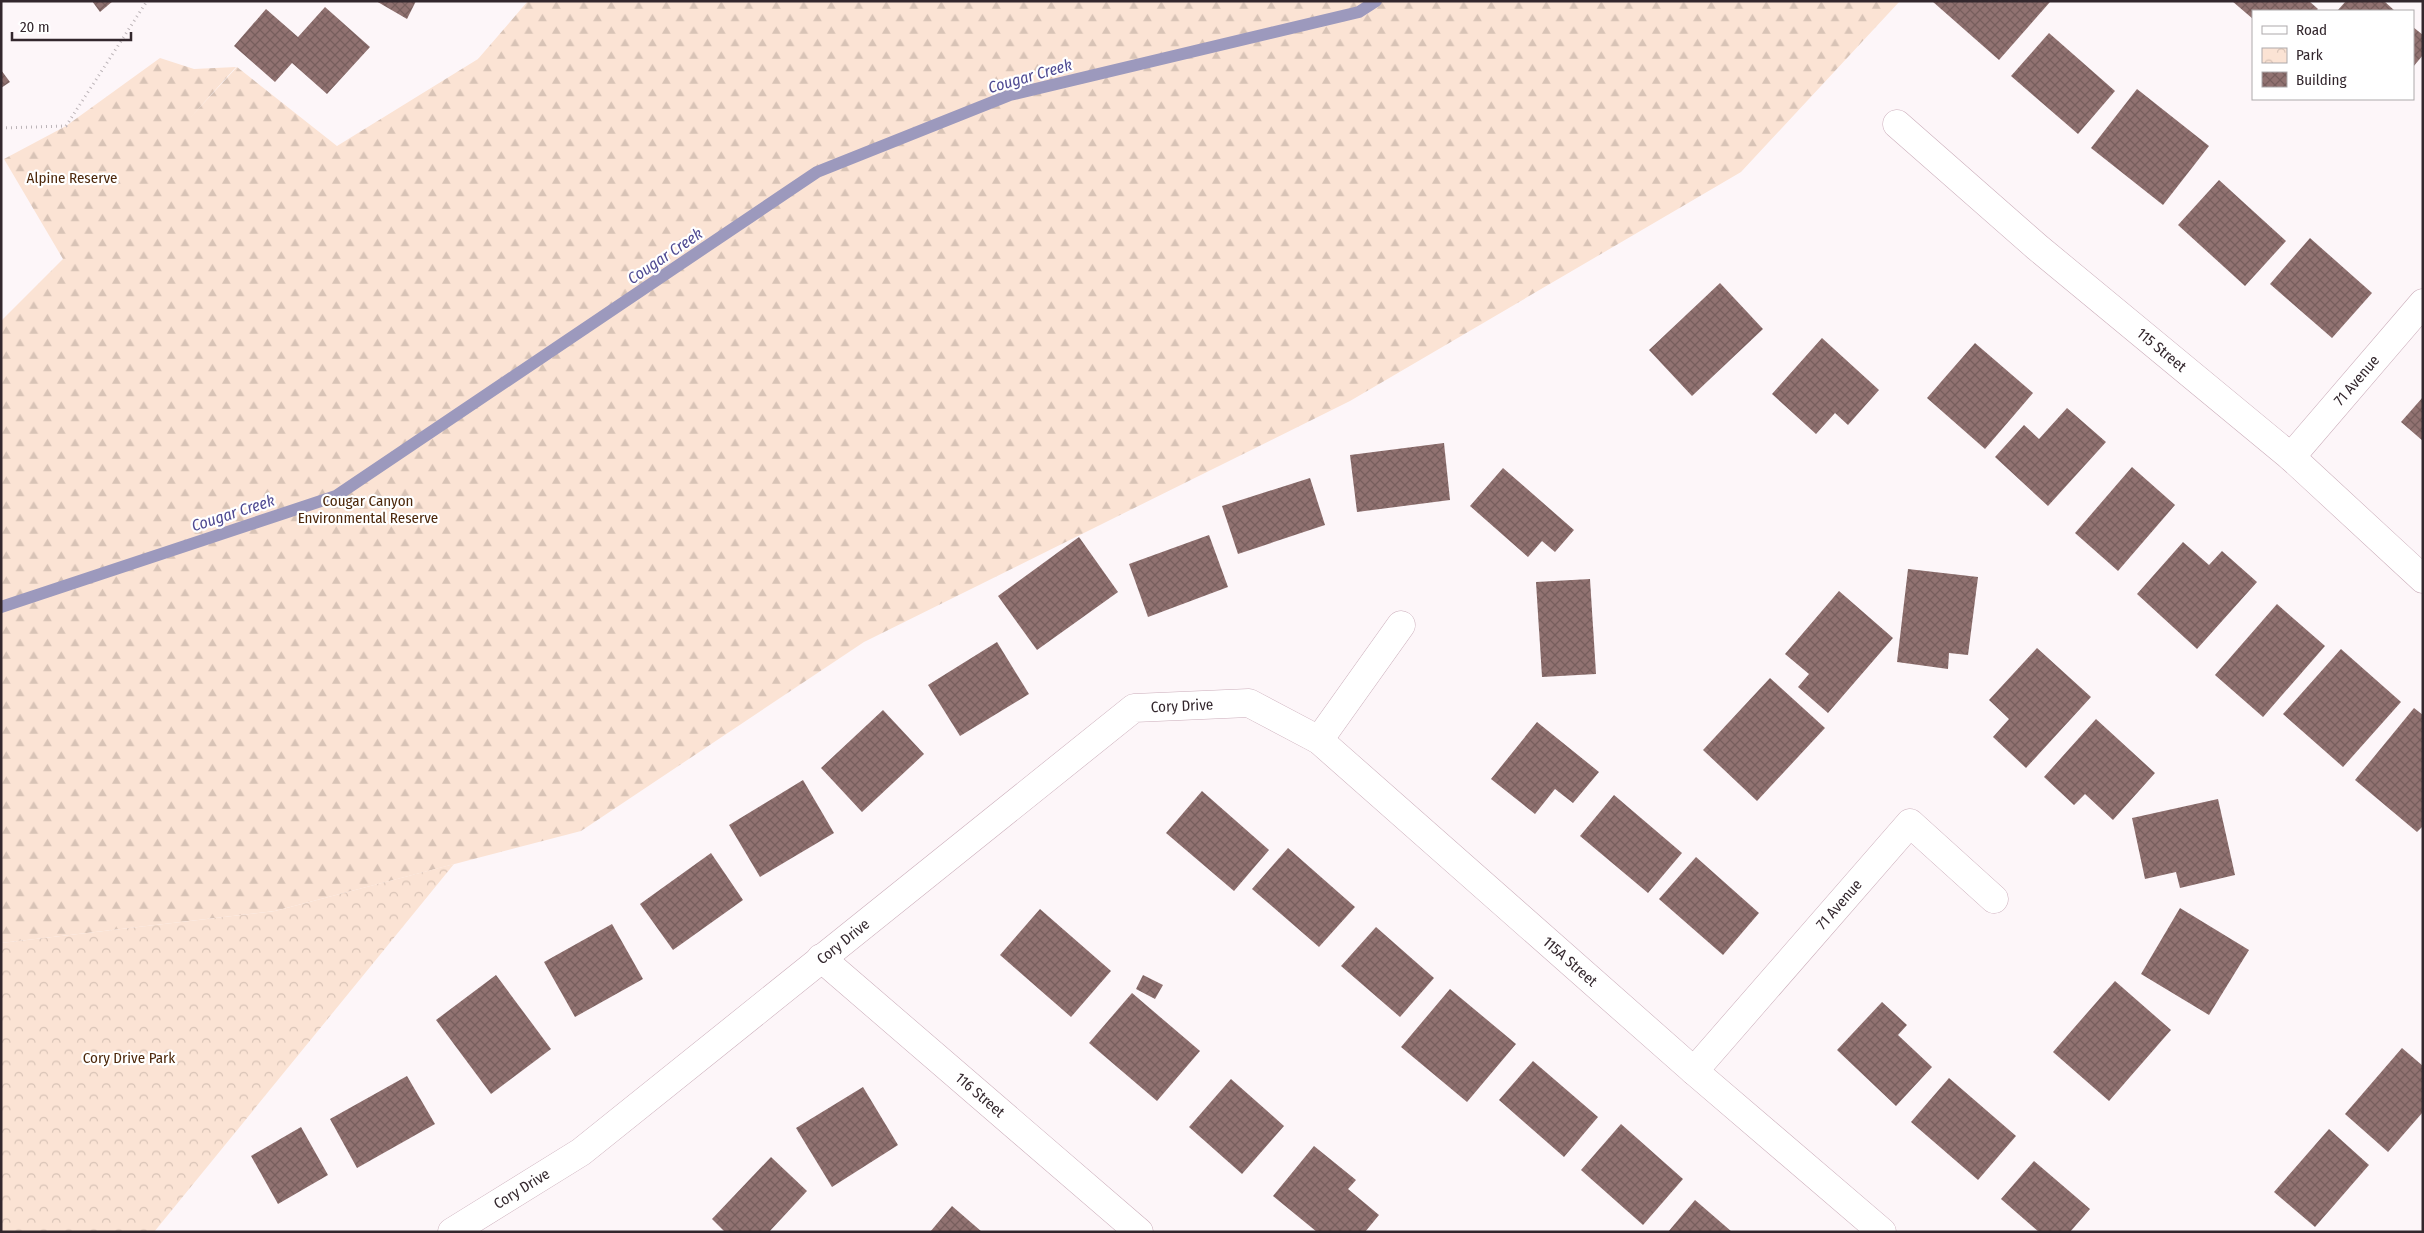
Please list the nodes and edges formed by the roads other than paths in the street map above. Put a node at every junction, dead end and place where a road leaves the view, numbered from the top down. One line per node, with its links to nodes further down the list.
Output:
1 (1897, 124): 3 (street, 115 Street)
2 (2423, 303): 3 (street, 71 Avenue)
3 (2291, 457): 4 (street, 115 Street)
4 (2423, 579)
5 (1401, 625): 7 (street)
6 (1249, 703): 7 (street, 115A Street); 9 (street, Cory Drive)
7 (1319, 740): 10 (street, 115A Street)
8 (1994, 899): 10 (street, 71 Avenue)
9 (821, 958): 11 (street, Cory Drive); 12 (street, 116 Street)
10 (1694, 1071): 13 (street, 115A Street)
11 (452, 1232)
12 (1139, 1232)
13 (1882, 1232)

